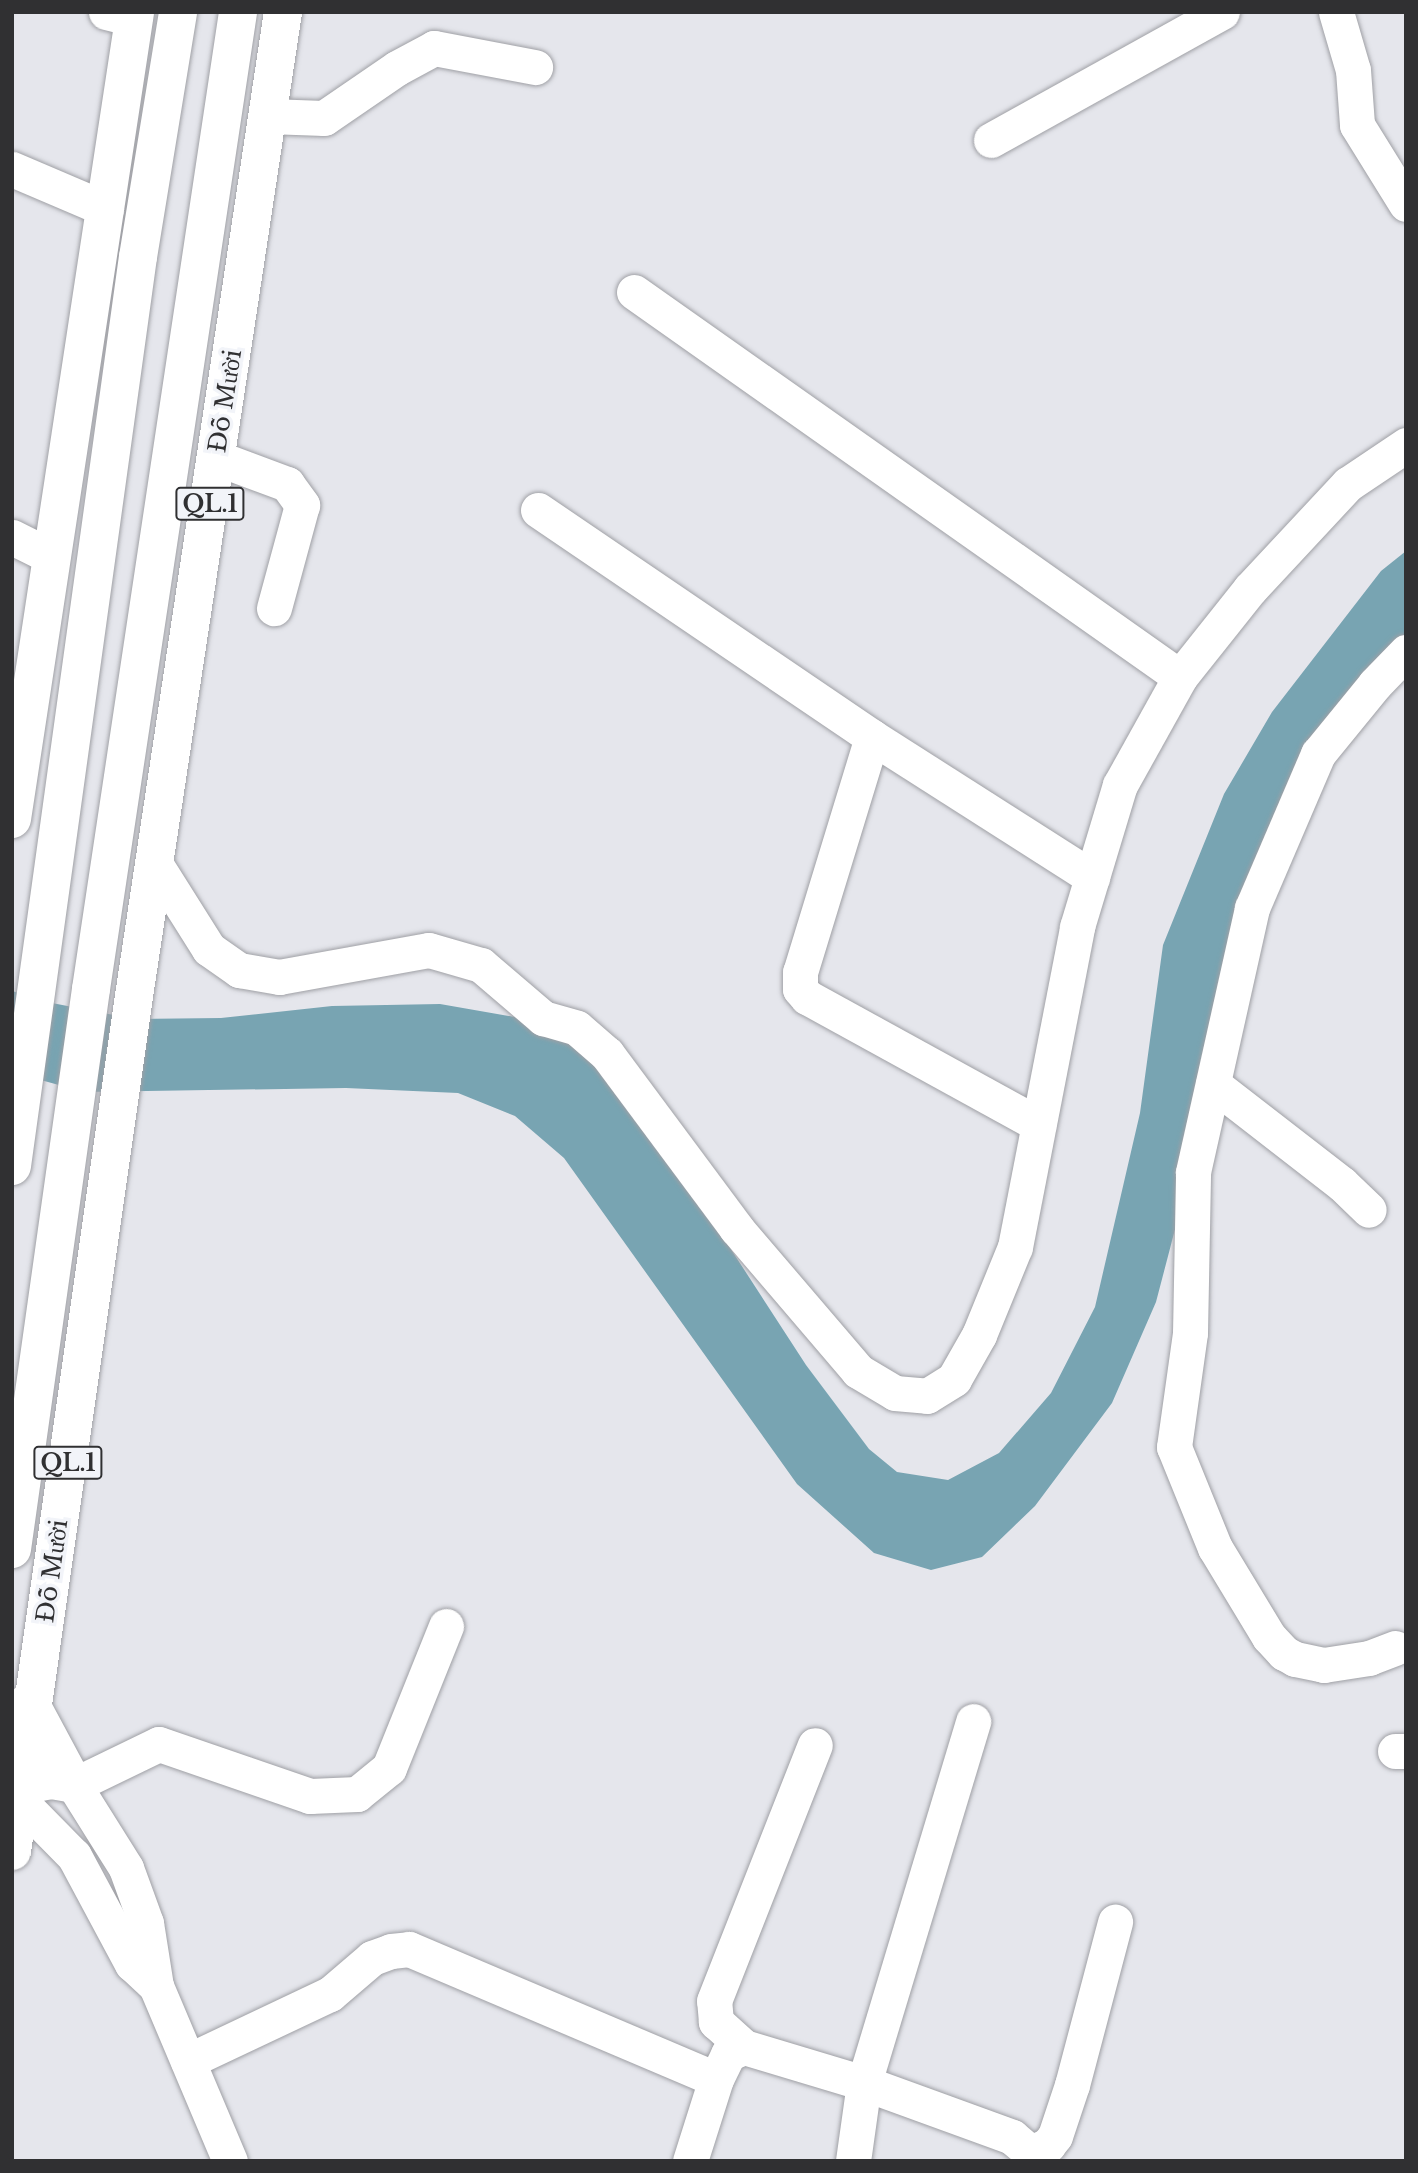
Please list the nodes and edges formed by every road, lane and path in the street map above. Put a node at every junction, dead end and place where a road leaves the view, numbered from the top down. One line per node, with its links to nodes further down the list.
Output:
1 (238, 12): 30 (highway, Đỗ Mười / QL.1)
2 (283, 12): 8 (highway, Đỗ Mười / QL.1)
3 (1222, 12): 9 (street)
4 (1336, 12): 11 (street)
5 (125, 15): 6 (highway); 12 (highway)
6 (177, 21): 28 (highway)
7 (535, 67): 8 (street)
8 (268, 116): 15 (highway, Đỗ Mười / QL.1)
9 (991, 140)
10 (12, 169): 12 (street)
11 (1406, 205)
12 (106, 209): 18 (highway)
13 (634, 292): 21 (street)
14 (1406, 445): 21 (street)
15 (217, 458): 19 (street); 24 (highway, Đỗ Mười / QL.1)
16 (538, 510): 22 (street)
17 (12, 537): 18 (street)
18 (52, 557): 23 (highway)
19 (274, 608)
20 (1406, 652): 26 (street)
21 (1180, 677): 25 (street)
22 (872, 737): 25 (street); 27 (street)
23 (12, 819)
24 (156, 866): 27 (street); 34 (highway, Đỗ Mười / QL.1)
25 (1092, 877): 27 (street)
26 (1213, 1084): 29 (street); 32 (street)
27 (1038, 1124)
28 (12, 1166)
29 (1369, 1210)
30 (12, 1549)
31 (446, 1626): 37 (street)
32 (1395, 1648)
33 (12, 1673): 34 (highway)
34 (32, 1706): 37 (highway); 38 (highway, Đỗ Mười / QL.1)
35 (973, 1721): 45 (street)
36 (815, 1745): 42 (street)
37 (74, 1785): 38 (street); 41 (street)
38 (15, 1799): 39 (highway, Đỗ Mười / QL.1); 41 (street)
39 (12, 1851)
40 (1115, 1922): 46 (street)
41 (156, 1986): 43 (street)
42 (744, 2047): 44 (street); 45 (street)
43 (188, 2061): 44 (street); 47 (street)
44 (716, 2079): 48 (street)
45 (864, 2083): 46 (street); 49 (street)
46 (1031, 2157)
47 (230, 2161)
48 (691, 2161)
49 (853, 2161)

